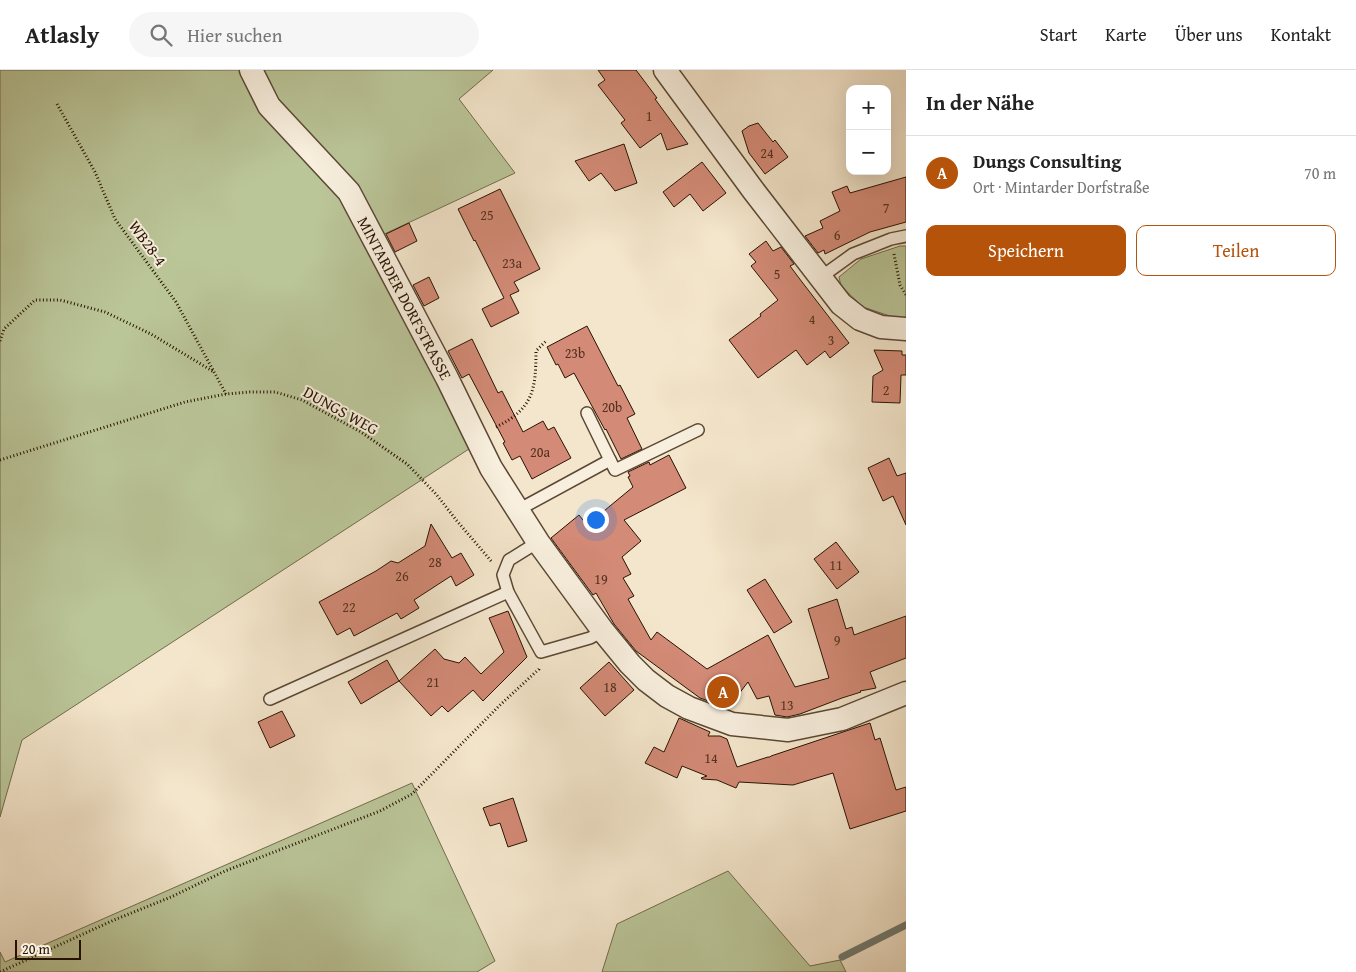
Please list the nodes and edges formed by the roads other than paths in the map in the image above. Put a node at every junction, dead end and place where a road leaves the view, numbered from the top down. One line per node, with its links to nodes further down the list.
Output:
1 (250, 70): 9 (street, MINTARDER DORFSTRASSE)
2 (665, 70): 4 (street)
3 (906, 236): 4 (lane)
4 (821, 277): 5 (street)
5 (906, 329)
6 (588, 413): 8 (lane)
7 (698, 430): 8 (lane)
8 (610, 460): 9 (lane)
9 (518, 510): 10 (street, MINTARDER DORFSTRASSE)
10 (538, 542): 11 (lane); 12 (street, MINTARDER DORFSTRASSE)
11 (508, 592): 12 (lane); 14 (lane)
12 (603, 632): 13 (street, MINTARDER DORFSTRASSE)
13 (906, 693)
14 (270, 699)

